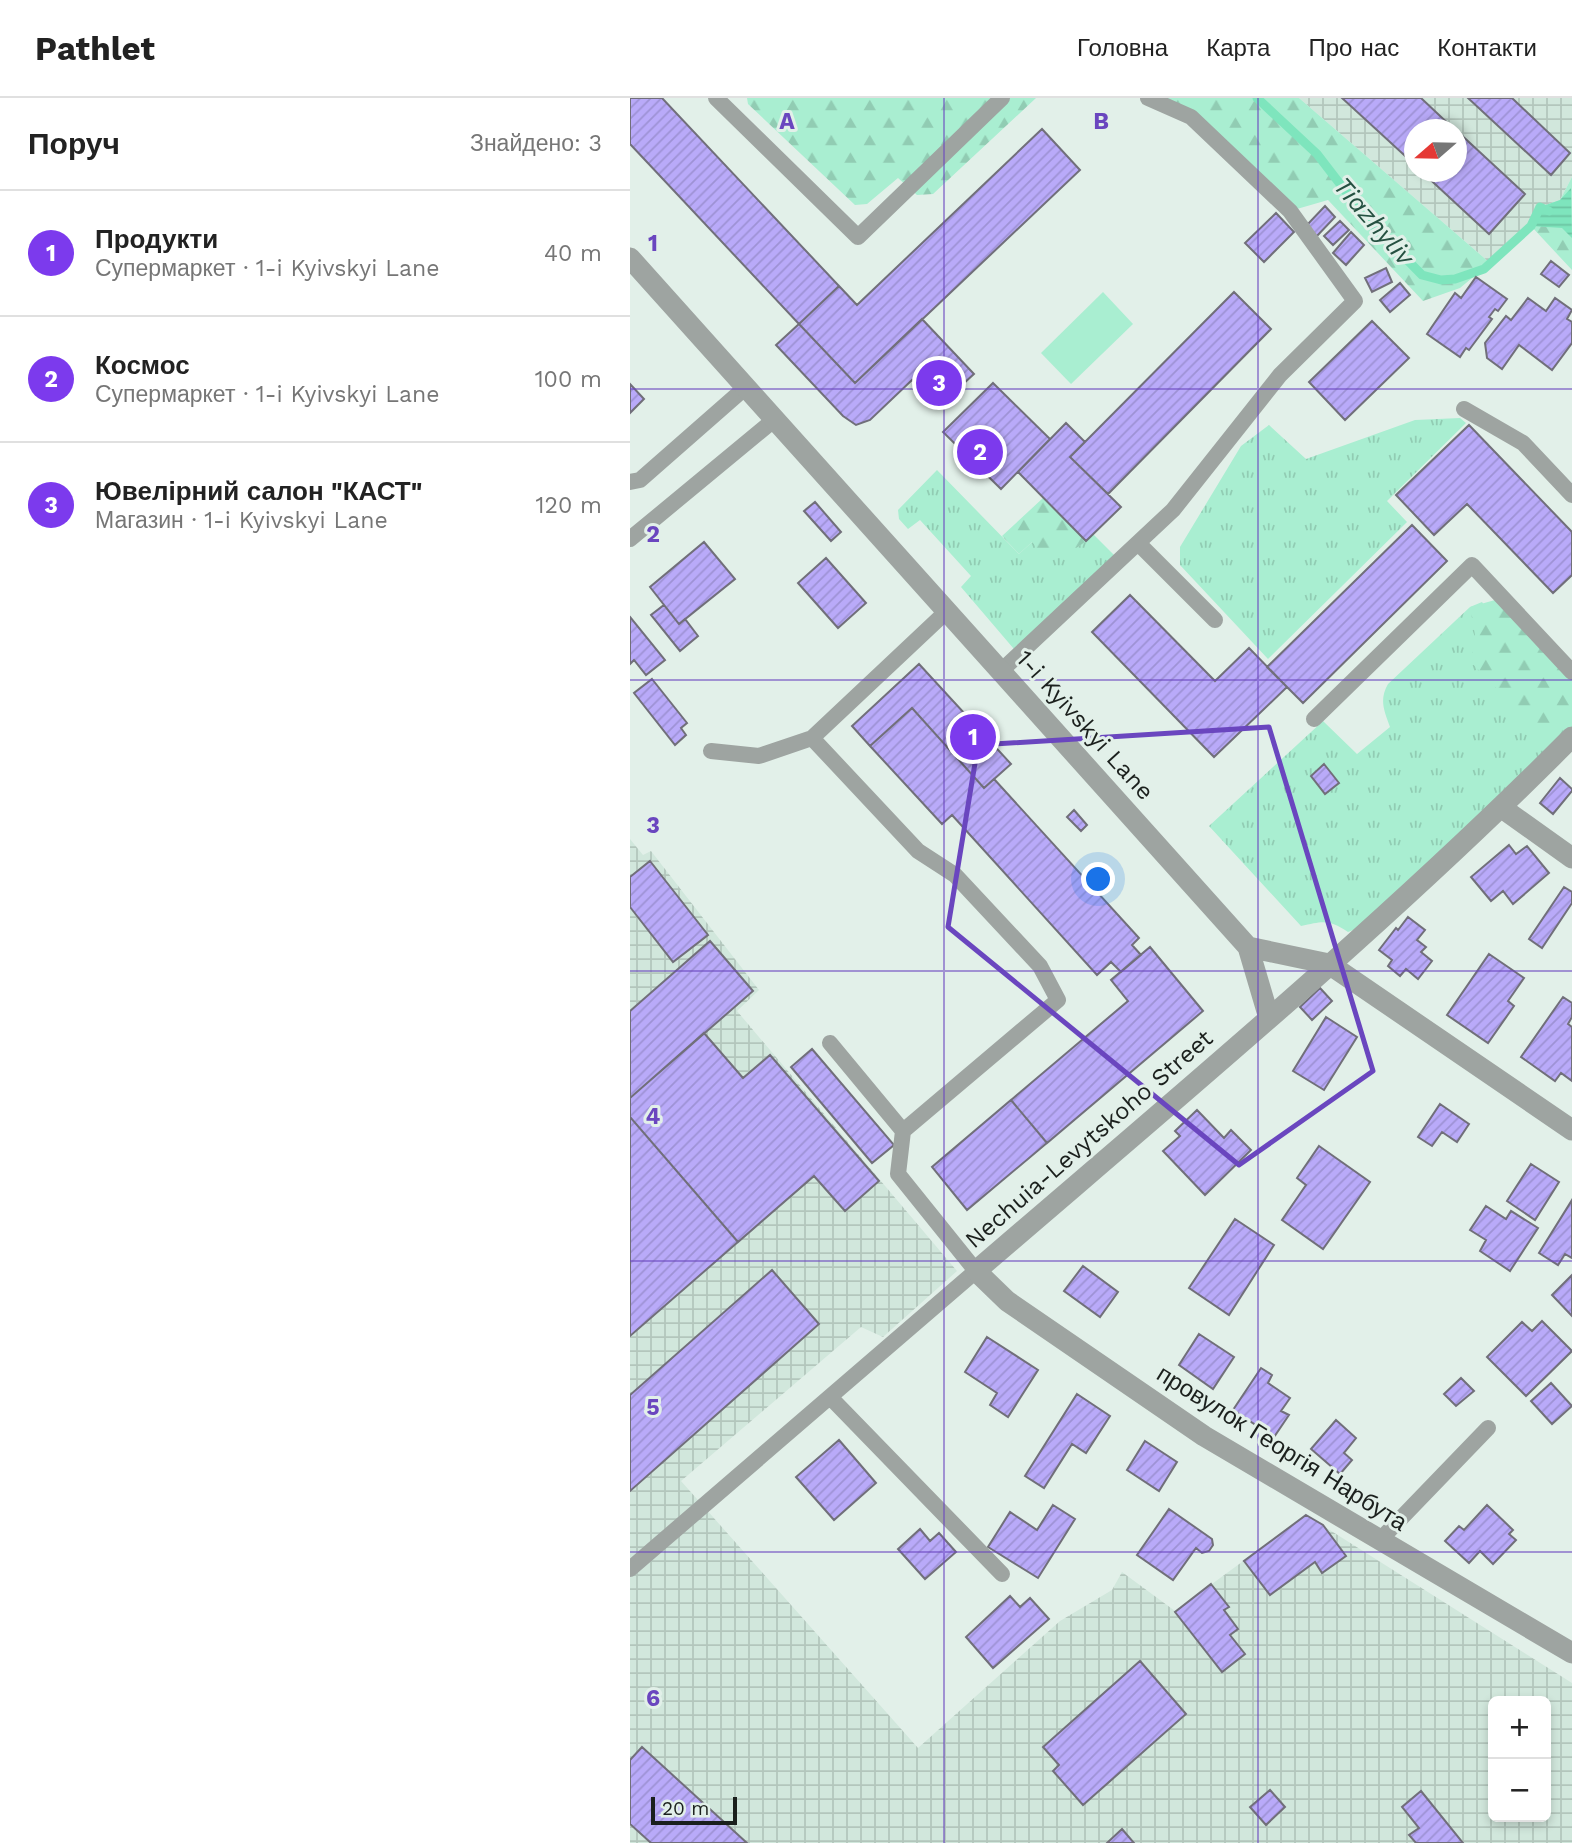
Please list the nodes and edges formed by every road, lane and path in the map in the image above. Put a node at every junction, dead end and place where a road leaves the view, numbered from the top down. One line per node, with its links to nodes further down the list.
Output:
1 (716, 98): 2 (lane)
2 (1002, 98)
3 (1148, 98): 11 (lane)
4 (630, 258): 5 (street, 1-i Kyivskyi Lane)
5 (746, 387): 7 (street, 1-i Kyivskyi Lane); 8 (lane)
6 (1464, 409): 9 (lane)
7 (775, 419): 10 (lane); 12 (street, 1-i Kyivskyi Lane)
8 (630, 482)
9 (1572, 495)
10 (630, 539)
11 (1138, 543): 13 (lane); 14 (lane)
12 (947, 611): 14 (street, 1-i Kyivskyi Lane); 18 (lane)
13 (1215, 620)
14 (1001, 671): 22 (street, 1-i Kyivskyi Lane)
15 (1572, 672): 16 (lane)
16 (1314, 719)
17 (1572, 737): 20 (street, Nechuia-Levytskoho Street)
18 (812, 738): 19 (lane); 27 (lane)
19 (711, 751)
20 (1502, 808): 21 (street); 23 (street, Nechuia-Levytskoho Street)
21 (1572, 858)
22 (1248, 947): 23 (street); 24 (street)
23 (1329, 964): 24 (street, Nechuia-Levytskoho Street); 26 (street)
24 (1269, 1018): 28 (street, Nechuia-Levytskoho Street)
25 (830, 1042): 27 (lane)
26 (1572, 1130)
27 (903, 1131): 28 (lane)
28 (976, 1271): 29 (lane, Nechuia-Levytskoho Street); 31 (street, провулок Георгія Нарбута)
29 (830, 1397): 32 (lane, Nechuia-Levytskoho Street); 33 (lane)
30 (1488, 1428): 31 (lane)
31 (1380, 1540): 34 (street, провулок Георгія Нарбута)
32 (630, 1569)
33 (1002, 1574)
34 (1572, 1653)

